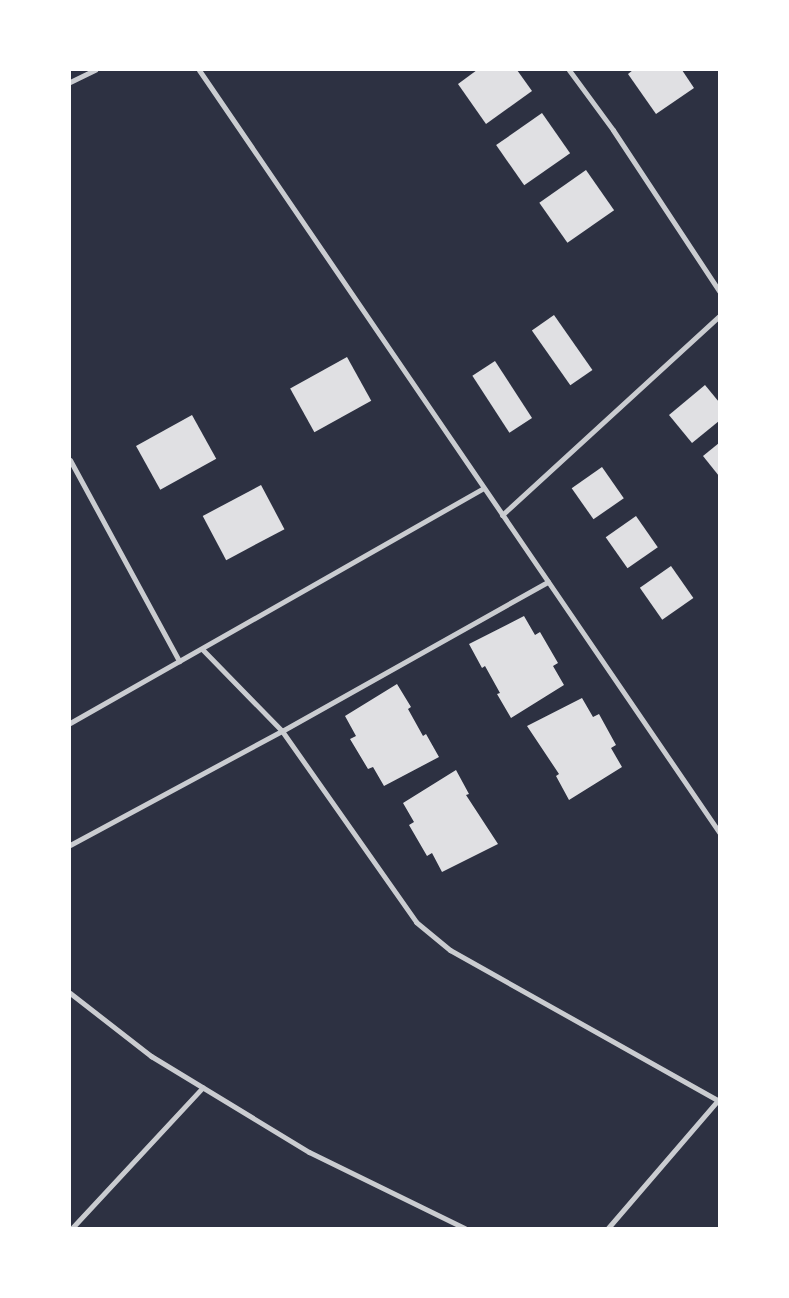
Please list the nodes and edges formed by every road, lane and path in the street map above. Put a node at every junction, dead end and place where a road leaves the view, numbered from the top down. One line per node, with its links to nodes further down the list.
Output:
1 (95, 70): 4 (street)
2 (199, 70): 8 (street)
3 (569, 70): 5 (street)
4 (70, 82)
5 (719, 291)
6 (719, 316): 9 (street)
7 (70, 460): 12 (street)
8 (483, 488): 9 (street); 11 (street)
9 (502, 515): 10 (street)
10 (548, 582): 14 (street); 15 (street)
11 (202, 649): 12 (street); 14 (street)
12 (179, 661): 13 (street)
13 (70, 723)
14 (282, 731): 16 (street); 19 (street)
15 (719, 832)
16 (70, 845)
17 (70, 993): 18 (street)
18 (203, 1087): 20 (street); 21 (street)
19 (718, 1099): 22 (street)
20 (72, 1228)
21 (464, 1228)
22 (608, 1228)

